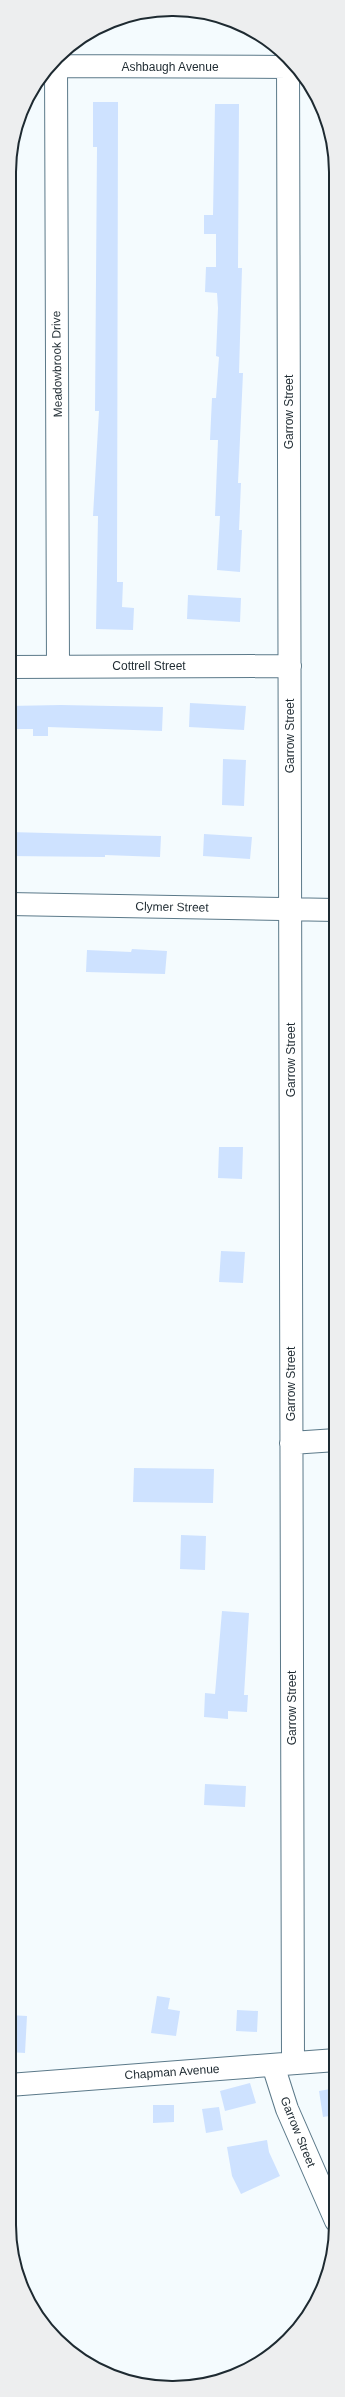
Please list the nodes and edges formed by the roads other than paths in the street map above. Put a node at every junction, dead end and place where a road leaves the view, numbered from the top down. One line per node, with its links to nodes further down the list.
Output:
1 (283, 62): 2 (street, Ashbaugh Avenue)
2 (60, 64)
3 (288, 67): 7 (street, Garrow Street)
4 (54, 70): 6 (street, Meadowbrook Drive)
5 (16, 666): 6 (street, Cottrell Street)
6 (58, 666): 7 (street, Cottrell Street)
7 (290, 666): 9 (street, Garrow Street)
8 (16, 904): 9 (street, Clymer Street)
9 (290, 910): 10 (street, Clymer Street); 12 (street, Garrow Street)
10 (329, 910)
11 (329, 1440): 12 (street)
12 (291, 1443): 14 (street, Garrow Street)
13 (329, 2061): 14 (street, Chapman Avenue)
14 (283, 2064): 15 (street, Chapman Avenue); 16 (street, Garrow Street)
15 (16, 2084)
16 (329, 2205)

